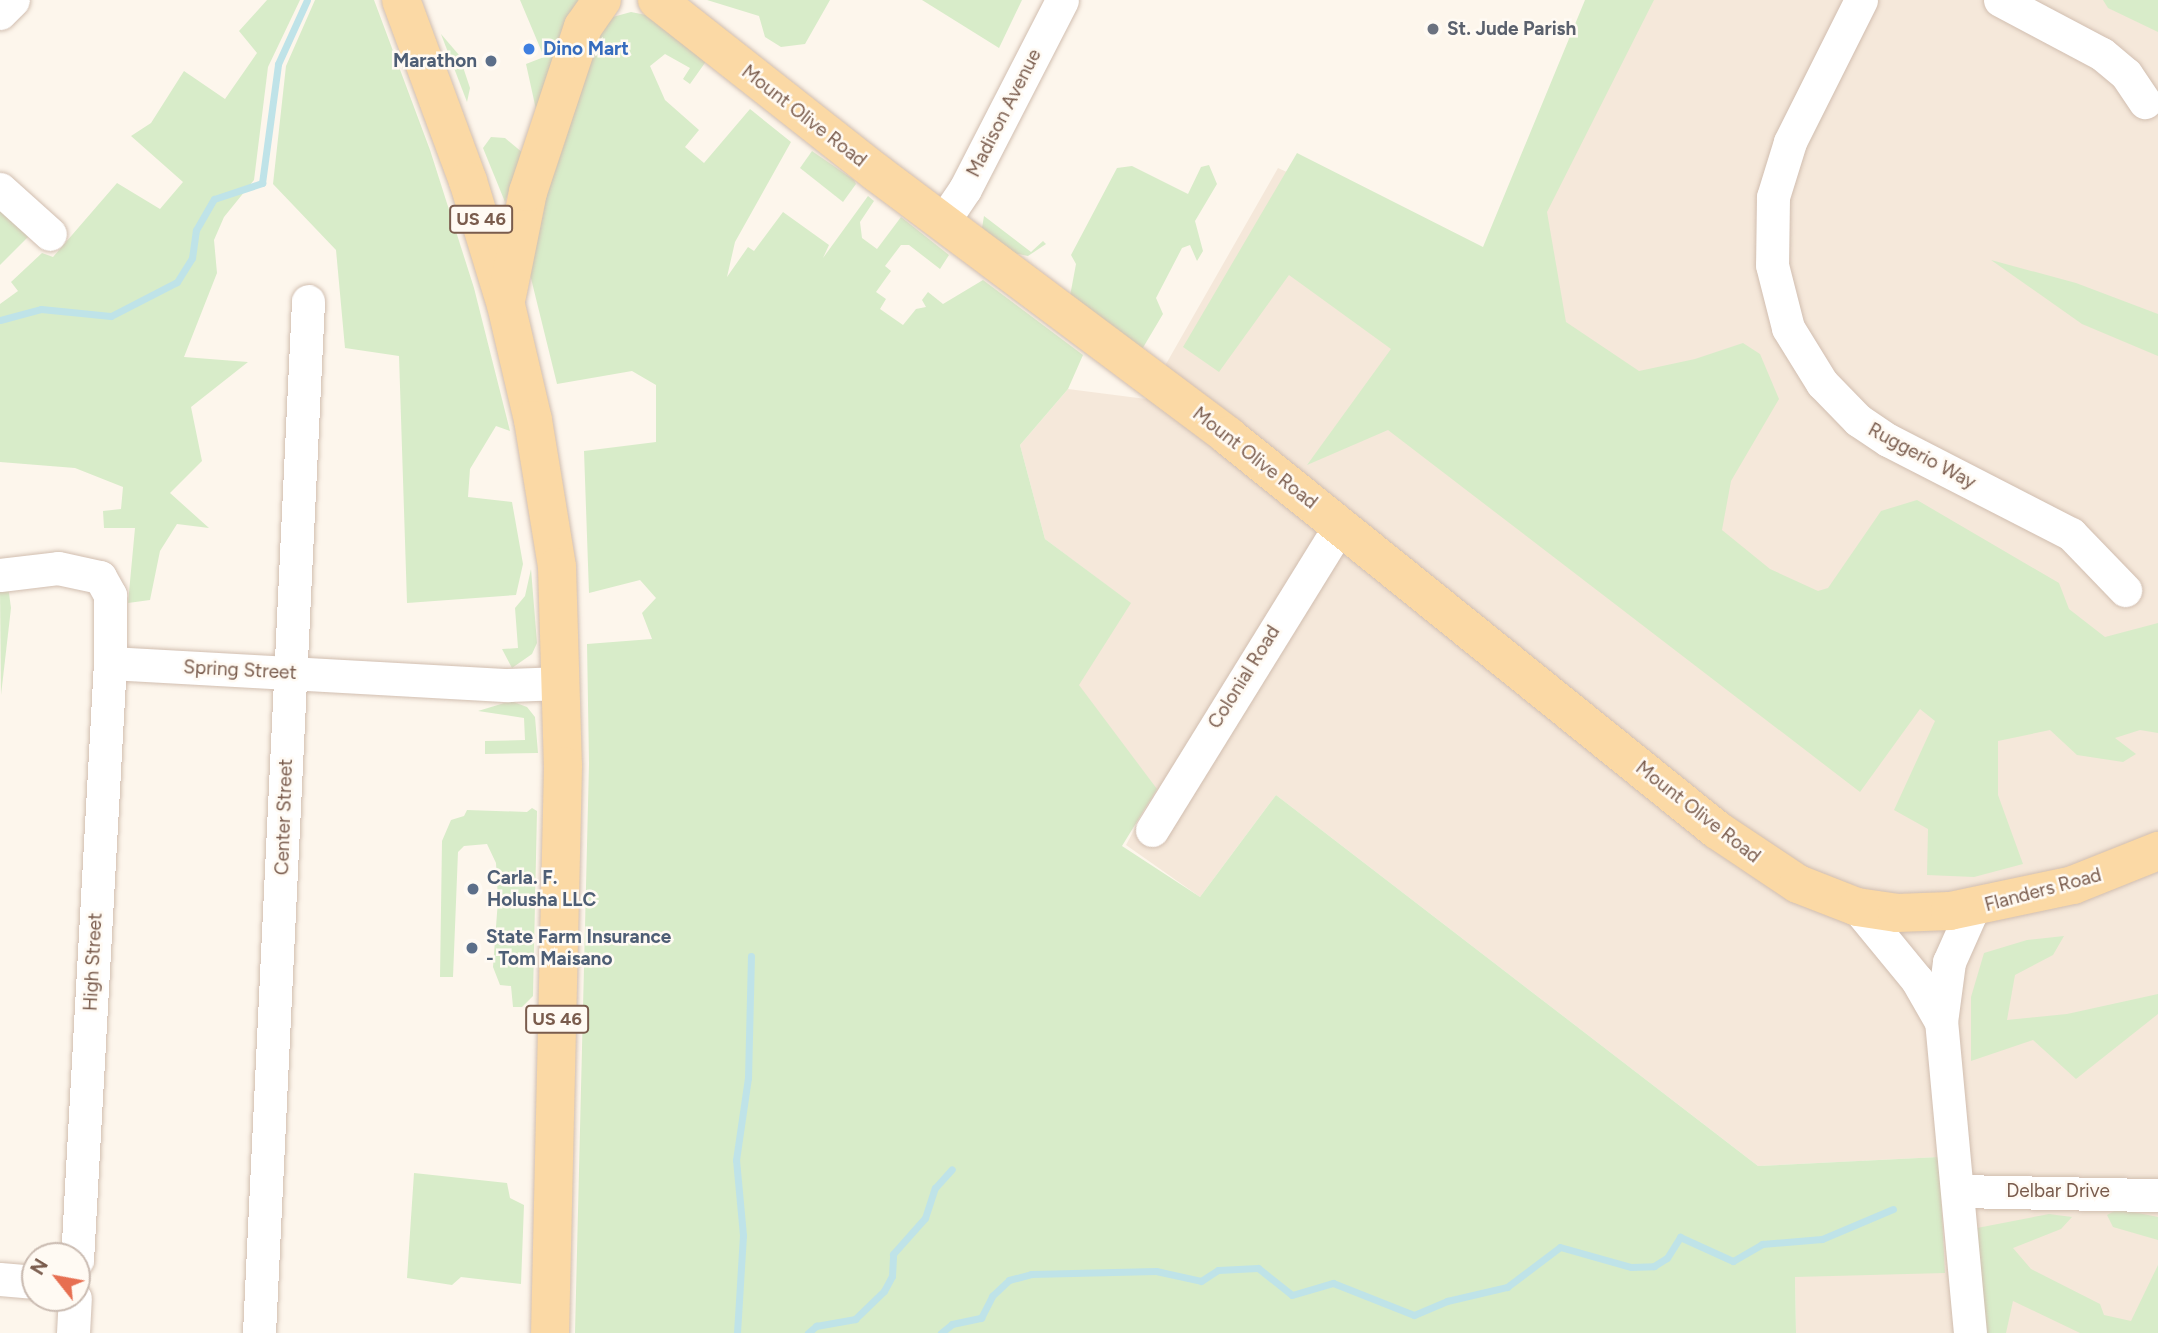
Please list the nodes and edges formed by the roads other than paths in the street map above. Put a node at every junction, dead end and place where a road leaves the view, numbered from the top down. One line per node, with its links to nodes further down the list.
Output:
1 (13, 0): 8 (street)
2 (401, 0): 14 (main road, US 46)
3 (602, 0): 14 (main road)
4 (657, 0): 11 (main road, Mount Olive Road)
5 (1062, 0): 11 (street, Madison Avenue)
6 (1860, 0): 17 (street, Ruggerio Way)
7 (2000, 0): 9 (street)
8 (0, 13)
9 (2145, 102)
10 (0, 189): 12 (street)
11 (942, 223): 15 (main road, Mount Olive Road)
12 (50, 234)
13 (308, 301): 19 (street, Center Street)
14 (506, 305): 20 (main road, US 46)
15 (1340, 526): 21 (street, Colonial Road); 23 (main road, Mount Olive Road)
16 (0, 575): 18 (street)
17 (2125, 590)
18 (110, 663): 19 (street, Spring Street); 29 (street, High Street)
19 (291, 673): 20 (street, Spring Street); 34 (street, Center Street)
20 (562, 683): 35 (main road, US 46)
21 (1152, 830)
22 (2158, 851): 24 (main road, Flanders Road)
23 (1857, 907): 25 (main road, Mount Olive Road); 26 (street, Mount Olive Road)
24 (1973, 908): 25 (main road, Flanders Road); 26 (street, Mount Olive Road)
25 (1924, 913)
26 (1941, 1022): 27 (street, Mount Olive Road)
27 (1959, 1191): 28 (street, Delbar Drive); 36 (street, Mount Olive Road)
28 (2158, 1195)
29 (78, 1242)
30 (0, 1279): 31 (street)
31 (21, 1281)
32 (74, 1312): 33 (street)
33 (73, 1333)
34 (259, 1333)
35 (550, 1333)
36 (1970, 1333)

